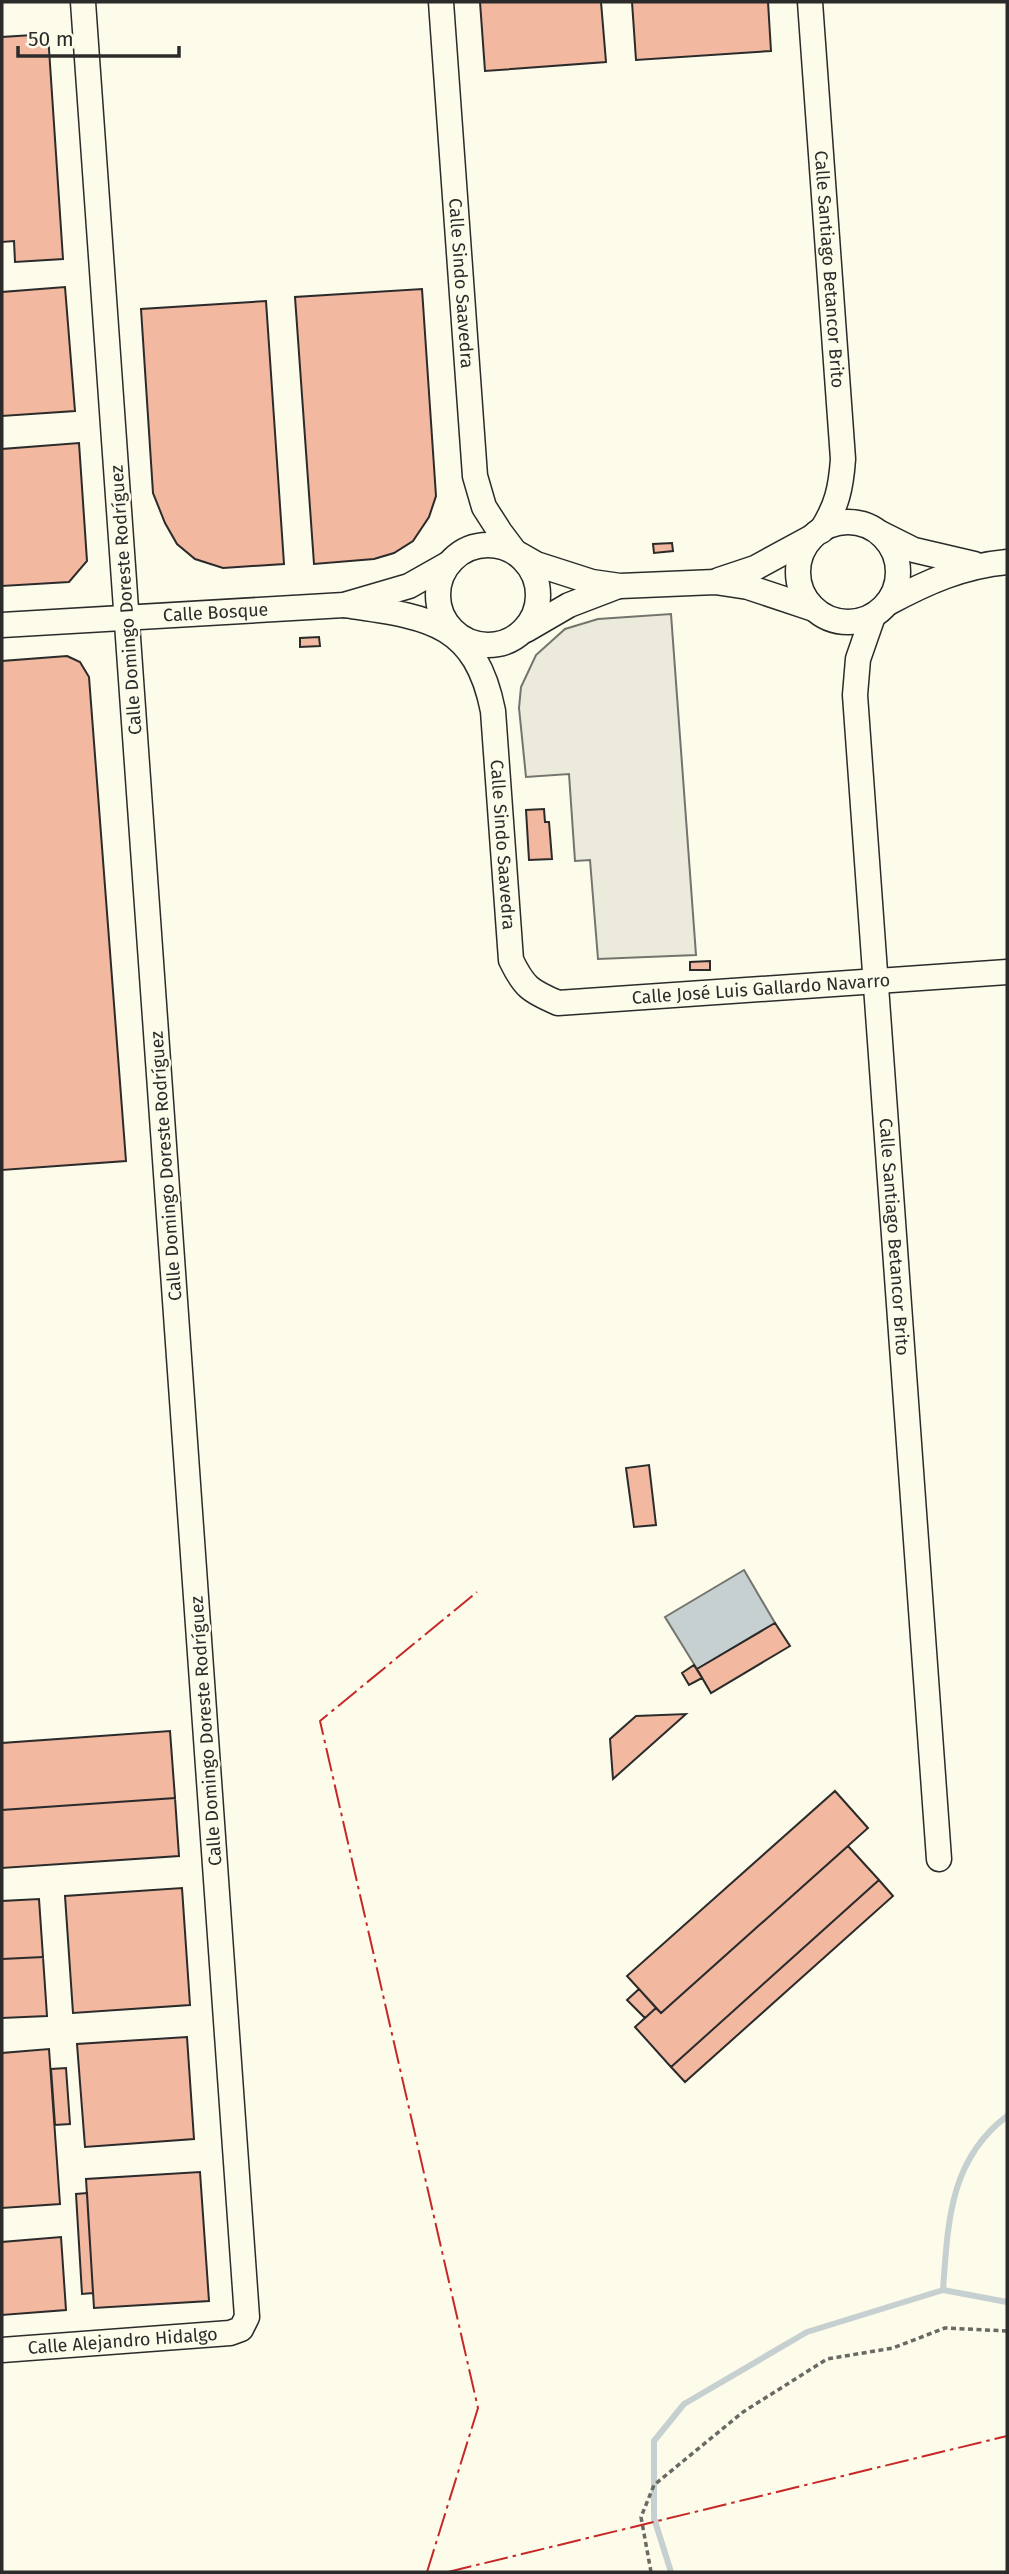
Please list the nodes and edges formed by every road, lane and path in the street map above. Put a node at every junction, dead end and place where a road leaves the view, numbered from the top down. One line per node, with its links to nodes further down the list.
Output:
1 (83, 2): 15 (street, Calle Domingo Doreste Rodríguez)
2 (441, 2): 6 (street, Calle Sindo Saavedra)
3 (810, 2): 5 (street, Calle Santiago Betancor Brito)
4 (880, 533): 5 (street); 9 (street); 14 (street)
5 (817, 534): 10 (street); 13 (street)
6 (515, 552): 8 (street); 11 (street); 17 (street)
7 (1007, 562): 9 (street)
8 (448, 564): 12 (street, Calle Bosque); 18 (street)
9 (978, 565): 14 (street)
10 (715, 582): 11 (street); 13 (street)
11 (620, 586): 17 (street)
12 (344, 605): 15 (street, Calle Bosque); 18 (street, Calle Bosque)
13 (814, 609): 14 (street)
14 (881, 609): 20 (street, Calle Santiago Betancor Brito)
15 (127, 617): 16 (street, Calle Bosque); 23 (street, Calle Domingo Doreste Rodríguez)
16 (2, 625)
17 (525, 630): 18 (street)
18 (452, 631): 21 (street, Calle Sindo Saavedra)
19 (1007, 972): 20 (street, Calle José Luis Gallardo Navarro)
20 (877, 979): 21 (street, Calle José Luis Gallardo Navarro); 22 (street, Calle Santiago Betancor Brito)
21 (522, 982)
22 (939, 1859)
23 (241, 2329): 25 (street, Calle Alejandro Hidalgo)
24 (1007, 2331): 26 (path)
25 (2, 2350)
26 (651, 2572)

